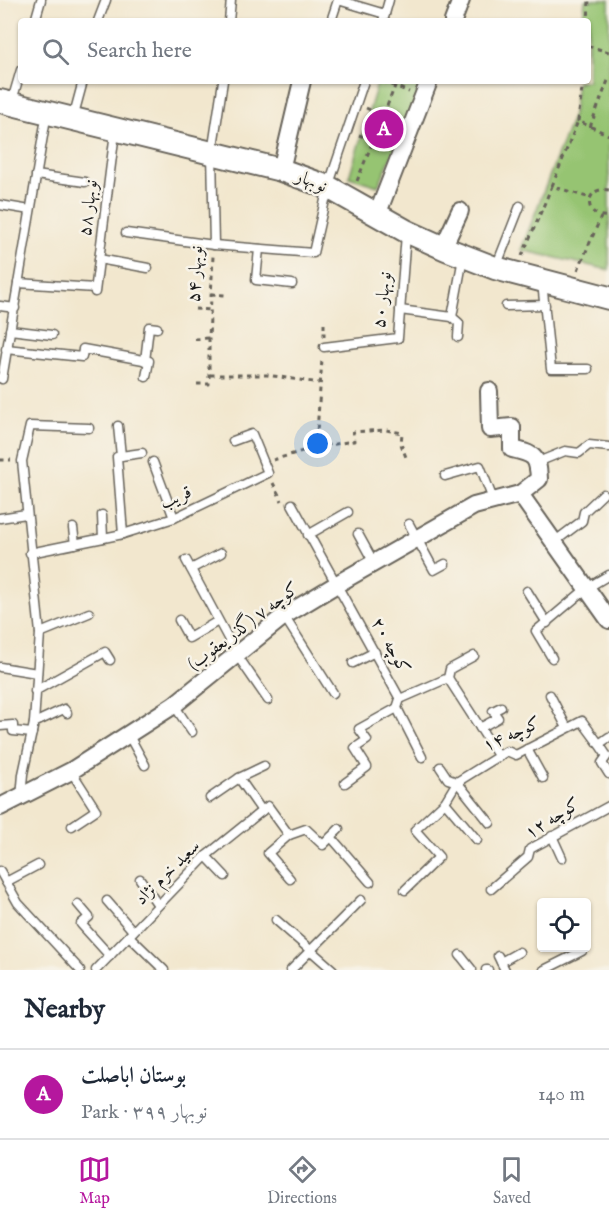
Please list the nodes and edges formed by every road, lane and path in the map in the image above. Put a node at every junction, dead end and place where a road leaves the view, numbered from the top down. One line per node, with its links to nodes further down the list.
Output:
1 (41, 0): 9 (lane)
2 (106, 0): 10 (lane)
3 (231, 0): 11 (lane)
4 (338, 0): 8 (lane); 12 (lane)
5 (389, 0): 8 (lane)
6 (461, 0): 13 (street)
7 (589, 0): 14 (path)
8 (384, 17)
9 (36, 18)
10 (99, 18)
11 (229, 18)
12 (332, 18)
13 (454, 18)
14 (588, 18)
15 (591, 47): 16 (path)
16 (609, 52)
17 (18, 76): 28 (lane)
18 (609, 78): 35 (path)
19 (82, 84): 32 (lane)
20 (223, 84): 41 (lane, نوبهار ۵۴)
21 (301, 84): 42 (street)
22 (363, 84): 29 (lane)
23 (390, 84): 26 (path)
24 (428, 84): 27 (street)
25 (583, 84): 33 (path)
26 (395, 86): 27 (path); 31 (path)
27 (423, 98): 34 (street)
28 (6, 102): 30 (street, نوبهار)
29 (357, 103): 31 (path); 37 (lane)
30 (47, 112): 32 (street, نوبهار); 43 (lane)
31 (383, 116): 34 (path); 39 (path)
32 (73, 118): 36 (street, نوبهار)
33 (578, 121): 35 (path); 45 (path)
34 (411, 127): 40 (street)
35 (590, 127): 38 (path)
36 (116, 128): 41 (street, نوبهار); 62 (lane, نوبهار ۵۸)
37 (349, 131): 39 (path); 46 (lane)
38 (609, 135)
39 (373, 141): 40 (path); 49 (path)
40 (401, 152): 54 (street)
41 (212, 153): 42 (street, نوبهار); 59 (lane, نوبهار ۵۴)
42 (281, 170): 46 (street, نوبهار)
43 (36, 175): 44 (lane); 52 (lane)
44 (85, 182)
45 (552, 186): 48 (path); 64 (path)
46 (328, 187): 49 (street, نوبهار); 60 (lane)
47 (609, 190): 48 (path)
48 (590, 198): 56 (path)
49 (350, 200): 54 (street, نوبهار)
50 (0, 205): 52 (lane)
51 (520, 206): 64 (lane)
52 (30, 210): 66 (lane)
53 (460, 211): 61 (street)
54 (377, 215): 57 (street, نوبهار)
55 (609, 216): 56 (path)
56 (601, 217): 68 (path)
57 (406, 231): 61 (street, نوبهار); 78 (lane, نوبهار ۵۰)
58 (126, 233): 59 (lane)
59 (214, 245): 60 (lane); 69 (path, نوبهار ۵۴)
60 (259, 249): 67 (lane)
61 (453, 251): 64 (street, نوبهار); 79 (lane)
62 (99, 259): 63 (lane); 66 (lane, نوبهار ۵۸)
63 (148, 268)
64 (505, 271): 65 (street, نوبهار)
65 (542, 281): 68 (street, نوبهار); 72 (lane)
66 (18, 283): 75 (lane)
67 (292, 284)
68 (570, 288): 71 (street, نوبهار)
69 (211, 294): 70 (path); 77 (path, نوبهار ۵۴)
70 (225, 295)
71 (609, 298)
72 (545, 305): 74 (lane); 90 (lane)
73 (0, 306): 75 (lane)
74 (506, 306)
75 (15, 308): 82 (lane)
76 (195, 309): 77 (path)
77 (211, 310): 85 (path, نوبهار ۵۴)
78 (400, 310): 79 (lane); 87 (lane, نوبهار ۵۰)
79 (452, 317): 84 (lane)
80 (324, 324): 87 (path)
81 (157, 328): 89 (lane)
82 (10, 330): 83 (lane); 88 (lane)
83 (52, 335)
84 (458, 337)
85 (208, 338): 86 (path); 91 (path, نوبهار ۵۴)
86 (195, 339)
87 (324, 347): 94 (path)
88 (6, 348): 89 (lane); 93 (lane)
89 (147, 361): 92 (lane)
90 (588, 369)
91 (210, 375): 94 (path); 95 (path)
92 (146, 378)
93 (1, 379)
94 (319, 383): 100 (path)
95 (197, 384)
96 (489, 391): 106 (street)
97 (118, 426): 103 (lane)
98 (89, 428): 115 (lane)
99 (233, 441): 107 (lane)
100 (315, 447): 104 (path); 107 (path)
101 (609, 447): 106 (lane)
102 (142, 453): 103 (lane)
103 (121, 456): 121 (lane)
104 (407, 460)
105 (153, 462): 118 (lane)
106 (538, 462): 110 (street)
107 (264, 463): 108 (lane)
108 (268, 473): 113 (path); 118 (lane, قریب)
109 (446, 476): 112 (lane)
110 (520, 494): 112 (street, کوچه ۷ (گذر یعقوب)); 125 (street)
111 (603, 494): 125 (lane)
112 (494, 502): 120 (street, کوچه ۷ (گذر یعقوب))
113 (292, 504): 123 (lane, کوچه ۲۰)
114 (348, 512): 123 (lane)
115 (26, 514): 117 (lane); 127 (lane)
116 (102, 515): 124 (lane)
117 (0, 518)
118 (174, 518): 121 (lane, قریب)
119 (73, 528): 126 (lane)
120 (412, 531): 130 (street, کوچه ۷ (گذر یعقوب)); 131 (lane)
121 (123, 534): 124 (lane, قریب)
122 (358, 534): 130 (lane)
123 (308, 535): 134 (lane, کوچه ۲۰)
124 (103, 538): 126 (lane, قریب)
125 (554, 542): 135 (street)
126 (75, 544): 127 (lane, قریب)
127 (30, 553): 143 (lane)
128 (221, 553): 132 (lane)
129 (186, 560): 132 (lane)
130 (374, 563): 134 (street, کوچه ۷ (گذر یعقوب))
131 (445, 564)
132 (191, 569): 141 (lane)
133 (609, 573): 135 (lane)
134 (337, 584): 138 (street, کوچه ۷ (گذر یعقوب)); 144 (lane, کوچه ۲۰)
135 (587, 588): 140 (street); 142 (lane)
136 (527, 591): 142 (lane)
137 (89, 613): 143 (lane)
138 (284, 616): 145 (street, کوچه ۷ (گذر یعقوب)); 154 (lane)
139 (178, 620): 141 (lane)
140 (609, 620)
141 (218, 621): 145 (lane)
142 (547, 622): 147 (lane)
143 (40, 633): 151 (lane)
144 (375, 652): 149 (lane); 157 (lane, کوچه ۲۰)
145 (237, 655): 156 (lane); 158 (street, کوچه ۷ (گذر یعقوب))
146 (474, 656): 152 (lane)
147 (552, 658)
148 (110, 660): 153 (lane)
149 (353, 663)
150 (0, 667): 151 (lane)
151 (37, 673): 153 (lane)
152 (448, 678): 157 (lane); 163 (lane)
153 (35, 691): 161 (lane)
154 (333, 693)
155 (550, 695): 164 (lane)
156 (268, 700)
157 (399, 703): 171 (lane, کوچه ۲۰); 181 (lane)
158 (174, 705): 165 (lane); 167 (street, کوچه ۷ (گذر یعقوب))
159 (501, 707): 163 (lane)
160 (67, 713): 161 (lane)
161 (34, 723): 166 (lane)
162 (0, 726): 166 (lane)
163 (480, 728): 172 (lane)
164 (567, 728): 169 (lane, کوچه ۱۴); 170 (lane, کوچه ۱۴)
165 (192, 732)
166 (32, 733): 182 (lane)
167 (128, 734): 173 (lane); 176 (street, کوچه ۷ (گذر یعقوب))
168 (609, 737): 169 (lane)
169 (599, 744): 177 (lane)
170 (527, 749): 172 (lane, کوچه ۱۴); 179 (lane)
171 (422, 757)
172 (499, 757): 180 (lane, کوچه ۱۴)
173 (145, 765)
174 (264, 766): 178 (lane)
175 (440, 766): 180 (lane)
176 (72, 771): 182 (street, کوچه ۷ (گذر یعقوب)); 189 (lane)
177 (609, 774)
178 (239, 778): 183 (lane); 187 (lane)
179 (543, 778)
180 (457, 782): 184 (lane, کوچه ۱۴); 188 (lane)
181 (345, 783)
182 (21, 798): 186 (street, کوچه ۷ (گذر یعقوب))
183 (210, 798)
184 (445, 802): 194 (lane); 205 (lane, کوچه ۱۴)
185 (609, 806): 192 (lane, کوچه ۱۲)
186 (0, 807)
187 (265, 809): 191 (lane); 195 (lane, سعید خرم نژاد)
188 (490, 824)
189 (72, 826)
190 (339, 829): 193 (lane)
191 (290, 835): 193 (lane); 201 (lane)
192 (552, 836): 196 (lane); 204 (lane, کوچه ۱۲)
193 (331, 837): 203 (lane)
194 (477, 840)
195 (206, 856): 199 (lane); 209 (lane, سعید خرم نژاد)
196 (562, 858)
197 (38, 865): 202 (lane)
198 (0, 871): 202 (lane)
199 (225, 876)
200 (141, 879): 209 (lane)
201 (290, 879)
202 (6, 882): 218 (lane)
203 (370, 882)
204 (491, 889)
205 (405, 890)
206 (362, 900): 212 (lane)
207 (107, 901): 211 (lane)
208 (78, 904): 216 (lane)
209 (158, 905): 211 (lane, سعید خرم نژاد)
210 (276, 920): 212 (lane)
211 (131, 934): 216 (lane, سعید خرم نژاد); 220 (lane)
212 (310, 951): 221 (lane); 222 (lane)
213 (519, 952): 217 (lane)
214 (580, 952): 224 (lane)
215 (460, 955): 223 (lane)
216 (110, 956): 219 (lane, سعید خرم نژاد)
217 (501, 963)
218 (80, 970)
219 (96, 970)
220 (164, 970)
221 (291, 970)
222 (333, 970)
223 (472, 970)
224 (544, 970)

